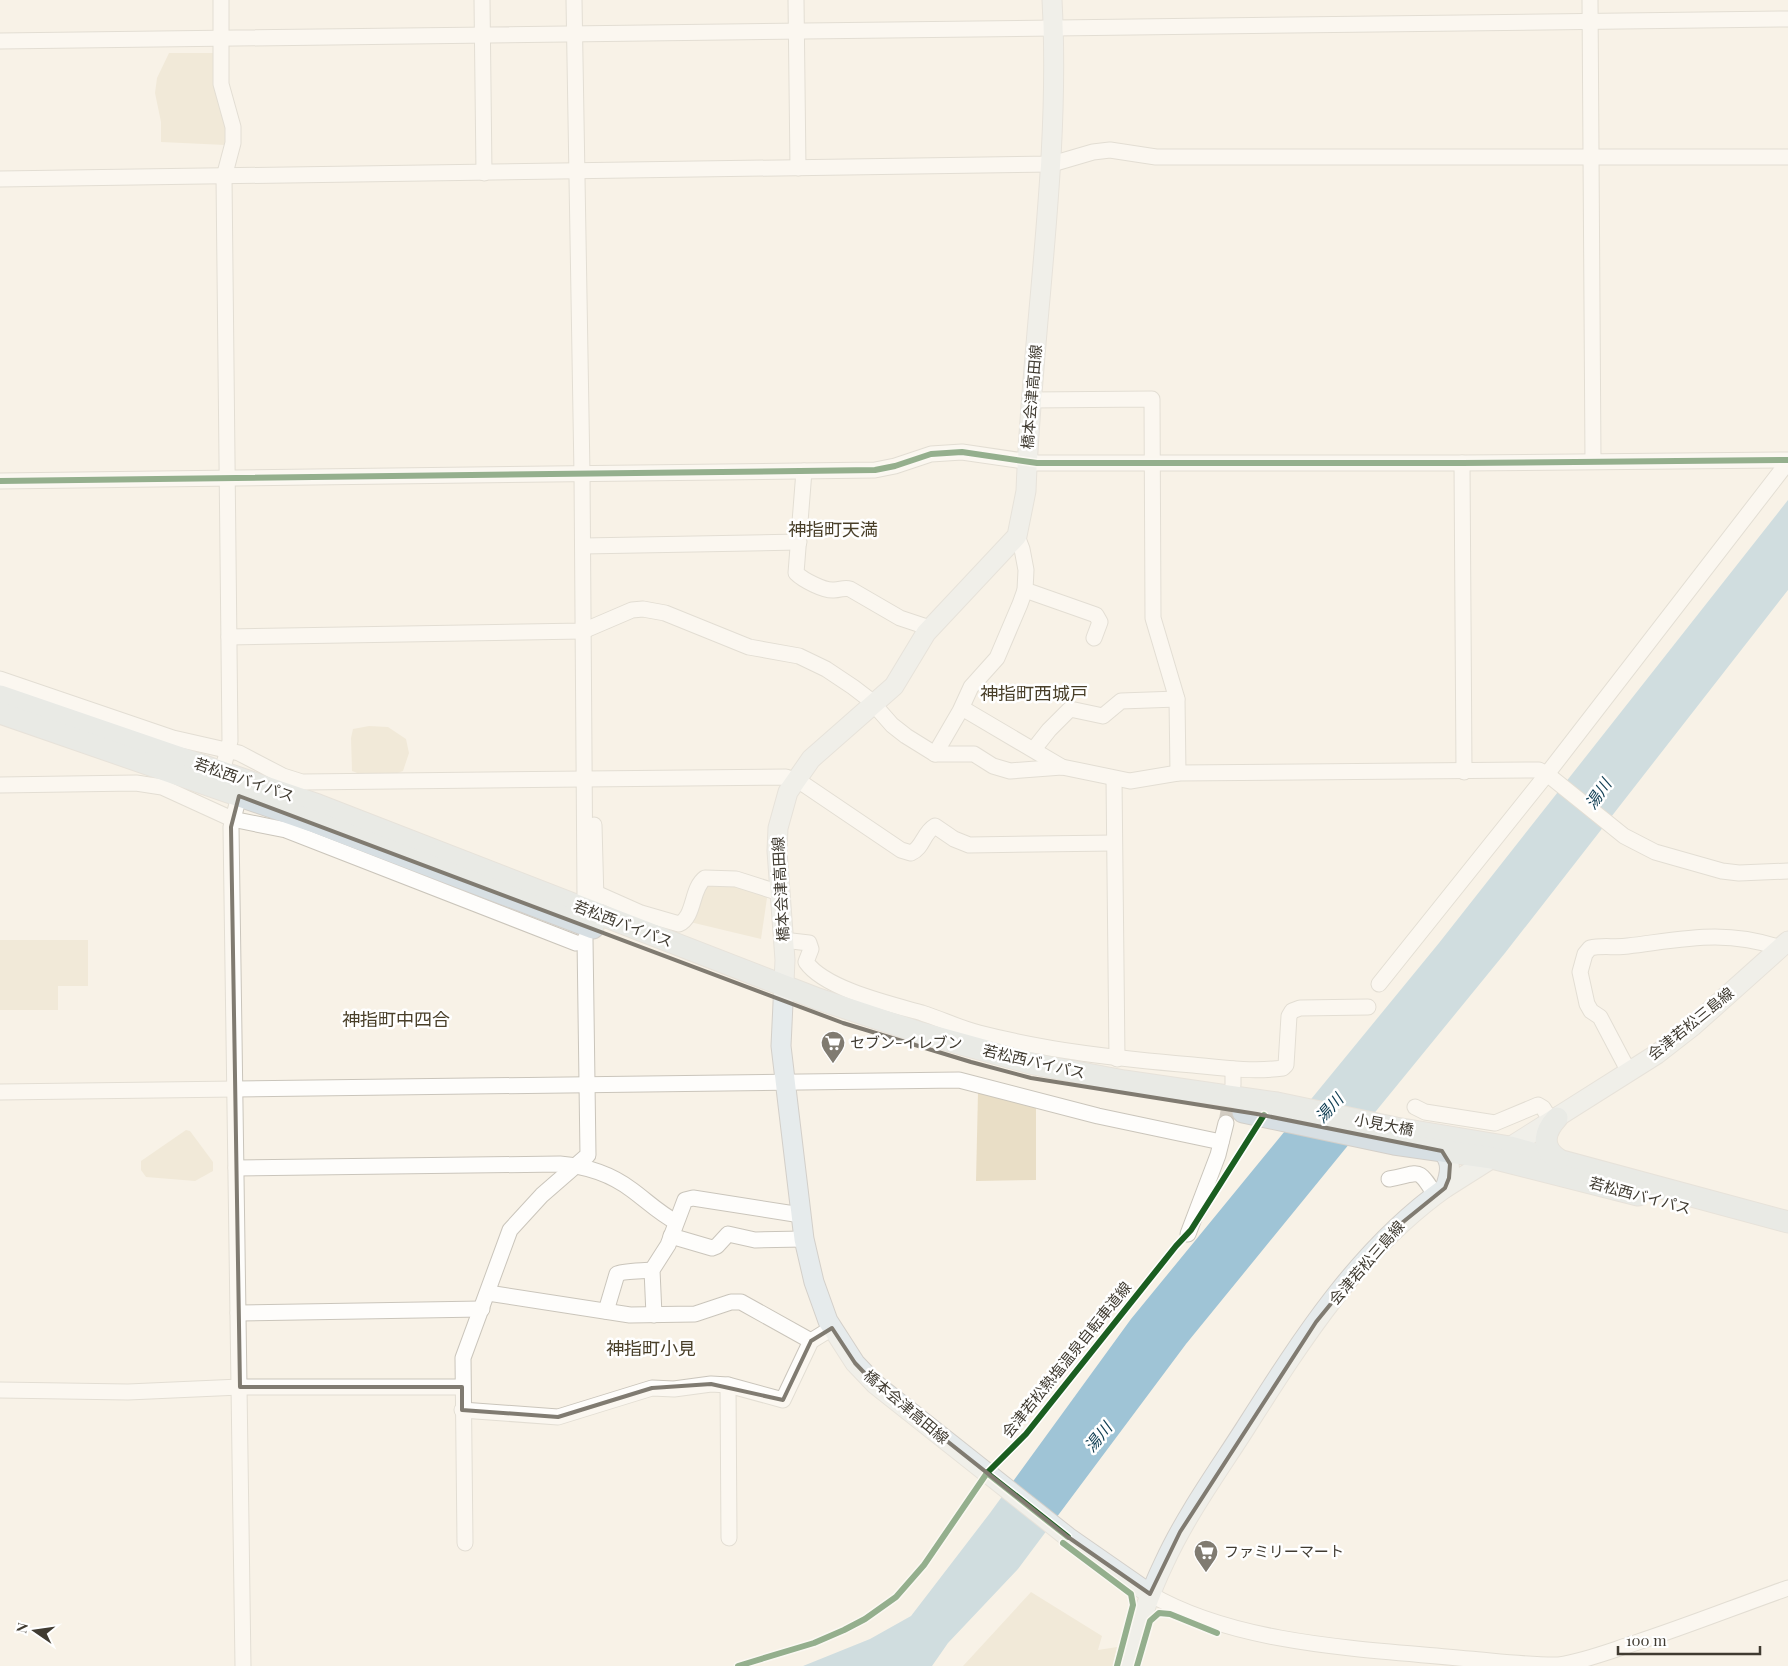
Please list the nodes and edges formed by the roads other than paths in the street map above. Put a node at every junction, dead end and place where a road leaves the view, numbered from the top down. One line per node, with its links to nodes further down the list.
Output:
1 (220, 0): 13 (street)
2 (482, 0): 11 (street)
3 (574, 0): 12 (street)
4 (796, 0): 10 (street)
5 (1052, 0): 9 (main road, 橋本会津高田線)
6 (1590, 0): 8 (street)
7 (1788, 19): 8 (street)
8 (1590, 22): 9 (street); 15 (street)
9 (1054, 29): 10 (street); 17 (main road, 橋本会津高田線)
10 (797, 32): 12 (street); 18 (street)
11 (482, 35): 12 (street); 13 (street); 20 (street)
12 (575, 35): 19 (street)
13 (221, 38): 14 (street); 21 (street)
14 (0, 40)
15 (1592, 156): 16 (street); 17 (street); 25 (street)
16 (1788, 157)
17 (1052, 164): 18 (street); 23 (main road, 橋本会津高田線)
18 (798, 168): 19 (street)
19 (578, 171): 20 (street); 30 (street)
20 (484, 173): 21 (street)
21 (224, 177): 22 (street); 31 (street)
22 (0, 179)
23 (1032, 400): 24 (main road, 橋本会津高田線); 27 (street)
24 (1027, 461): 27 (street); 29 (street); 33 (main road, 橋本会津高田線)
25 (1593, 461): 26 (street); 28 (street)
26 (1788, 461): 54 (street)
27 (1154, 463): 28 (street); 43 (street)
28 (1462, 463): 52 (street)
29 (804, 471): 30 (street); 34 (street)
30 (582, 474): 31 (street); 35 (street)
31 (228, 478): 32 (street); 39 (street)
32 (0, 481)
33 (1016, 536): 36 (street); 37 (main road, 橋本会津高田線)
34 (799, 542): 35 (street); 37 (street)
35 (583, 546): 38 (street)
36 (1025, 590): 40 (street); 45 (street)
37 (930, 628): 44 (main road, 橋本会津高田線)
38 (583, 631): 39 (street); 44 (street); 55 (street)
39 (229, 637): 48 (street)
40 (1094, 638)
41 (0, 679): 48 (street)
42 (0, 696): 51 (highway, 若松西バイパス)
43 (1177, 699): 47 (street); 53 (street)
44 (874, 704): 49 (street); 56 (main road, 橋本会津高田線)
45 (962, 708): 47 (street); 49 (street)
46 (0, 713): 59 (highway, 若松西バイパス)
47 (1034, 749): 50 (street)
48 (230, 750): 51 (street); 55 (street)
49 (935, 754): 50 (street)
50 (1062, 767): 57 (street)
51 (222, 772): 64 (highway, 若松西バイパス)
52 (1464, 772): 53 (street); 54 (street)
53 (1178, 773): 57 (street)
54 (1547, 774): 62 (street); 67 (street)
55 (588, 778): 56 (street); 64 (street)
56 (794, 779): 61 (street); 63 (main road, 橋本会津高田線)
57 (1114, 779): 61 (street)
58 (0, 785): 60 (street)
59 (239, 796): 60 (street); 64 (highway, 若松西バイパス)
60 (232, 819): 64 (street); 76 (street)
61 (1114, 843): 70 (street)
62 (1788, 871)
63 (780, 893): 64 (street); 65 (main road, 橋本会津高田線)
64 (586, 918): 68 (highway, 若松西バイパス); 74 (street)
65 (783, 940): 68 (main road, 橋本会津高田線); 70 (street)
66 (1784, 945): 72 (main road, 会津若松三島線); 72 (street)
67 (1378, 984)
68 (783, 993): 73 (main road, 橋本会津高田線); 78 (highway, 若松西バイパス)
69 (1368, 1007): 71 (street)
70 (1117, 1058): 71 (street)
71 (1234, 1069): 75 (street)
72 (1629, 1072): 80 (main road, 会津若松三島線)
73 (784, 1081): 74 (street); 83 (street); 92 (main road, 橋本会津高田線)
74 (583, 1084): 76 (street); 88 (street)
75 (1233, 1085)
76 (235, 1090): 77 (street); 89 (street)
77 (0, 1092)
78 (1258, 1107): 82 (highway, 小見大橋)
79 (1415, 1107): 80 (street)
80 (1554, 1120): 84 (main road, 会津若松三島線); 87 (highway)
81 (1226, 1123): 83 (street)
82 (1395, 1136): 84 (highway, 小見大橋); 85 (highway, 小見大橋)
83 (1221, 1142): 95 (street)
84 (1510, 1147): 86 (main road, 会津若松三島線); 87 (highway, 若松西バイパス)
85 (1442, 1151): 86 (highway, 小見大橋); 91 (main road)
86 (1492, 1158): 91 (main road, 会津若松三島線); 96 (highway, 若松西バイパス)
87 (1558, 1159): 93 (highway, 若松西バイパス)
88 (577, 1165): 89 (street); 94 (street); 99 (street)
89 (236, 1168): 102 (street)
90 (1389, 1179): 91 (street)
91 (1440, 1191): 114 (main road, 会津若松三島線)
92 (801, 1215): 94 (street); 97 (main road, 橋本会津高田線)
93 (1788, 1222)
94 (674, 1229): 97 (street); 98 (street)
95 (1188, 1234)
96 (1788, 1235)
97 (804, 1239): 104 (main road, 橋本会津高田線)
98 (652, 1270): 101 (street); 103 (street)
99 (488, 1293): 100 (street); 101 (street)
100 (482, 1309): 102 (street); 108 (street)
101 (606, 1311): 103 (street)
102 (238, 1313): 107 (street)
103 (654, 1315): 105 (street)
104 (832, 1328): 105 (street); 114 (main road, 橋本会津高田線)
105 (811, 1341): 106 (street)
106 (728, 1385): 110 (street); 111 (street)
107 (240, 1387): 108 (street); 109 (street); 115 (street)
108 (462, 1387): 110 (street)
109 (0, 1390)
110 (462, 1410): 112 (street)
111 (728, 1538)
112 (465, 1543)
113 (1788, 1588): 114 (street)
114 (1150, 1594): 116 (main road, 会津若松三島線)
115 (242, 1666)
116 (1128, 1666)

